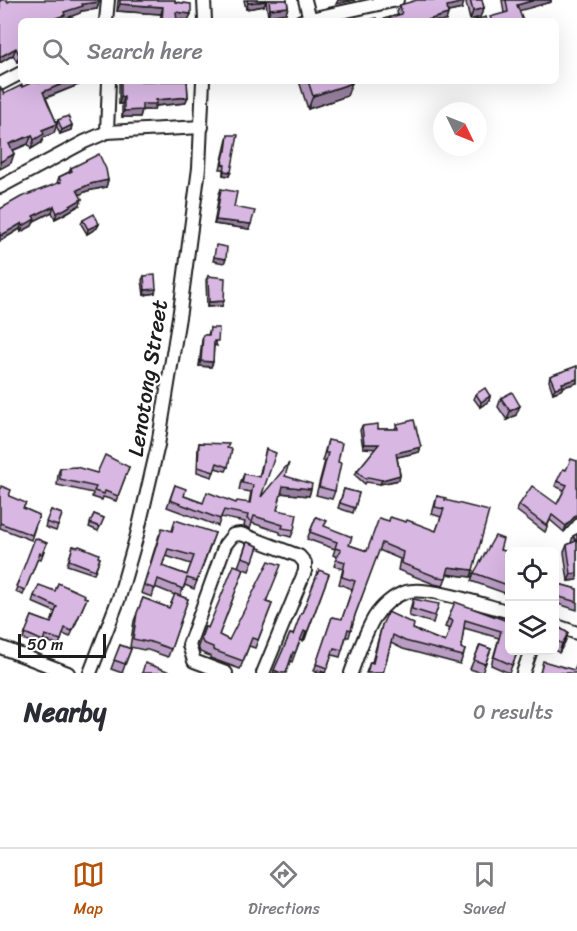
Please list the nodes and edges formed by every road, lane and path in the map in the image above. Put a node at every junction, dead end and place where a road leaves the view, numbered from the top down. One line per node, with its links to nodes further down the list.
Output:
1 (108, 0): 5 (street)
2 (204, 0): 6 (street)
3 (305, 0): 7 (street)
4 (397, 0): 8 (street)
5 (106, 18)
6 (204, 18)
7 (305, 18)
8 (314, 18)
9 (18, 75): 10 (street)
10 (0, 84)
11 (109, 84): 14 (street)
12 (203, 84): 13 (street, Lenotong Street)
13 (202, 127): 14 (street); 22 (street, Lenotong Street)
14 (107, 132): 15 (street)
15 (0, 187)
16 (505, 611): 25 (street)
17 (559, 626): 18 (street)
18 (577, 633)
19 (0, 647): 21 (street)
20 (530, 655): 26 (street)
21 (68, 673)
22 (90, 673)
23 (226, 673): 24 (street)
24 (263, 673)
25 (351, 673)
26 (523, 673)

